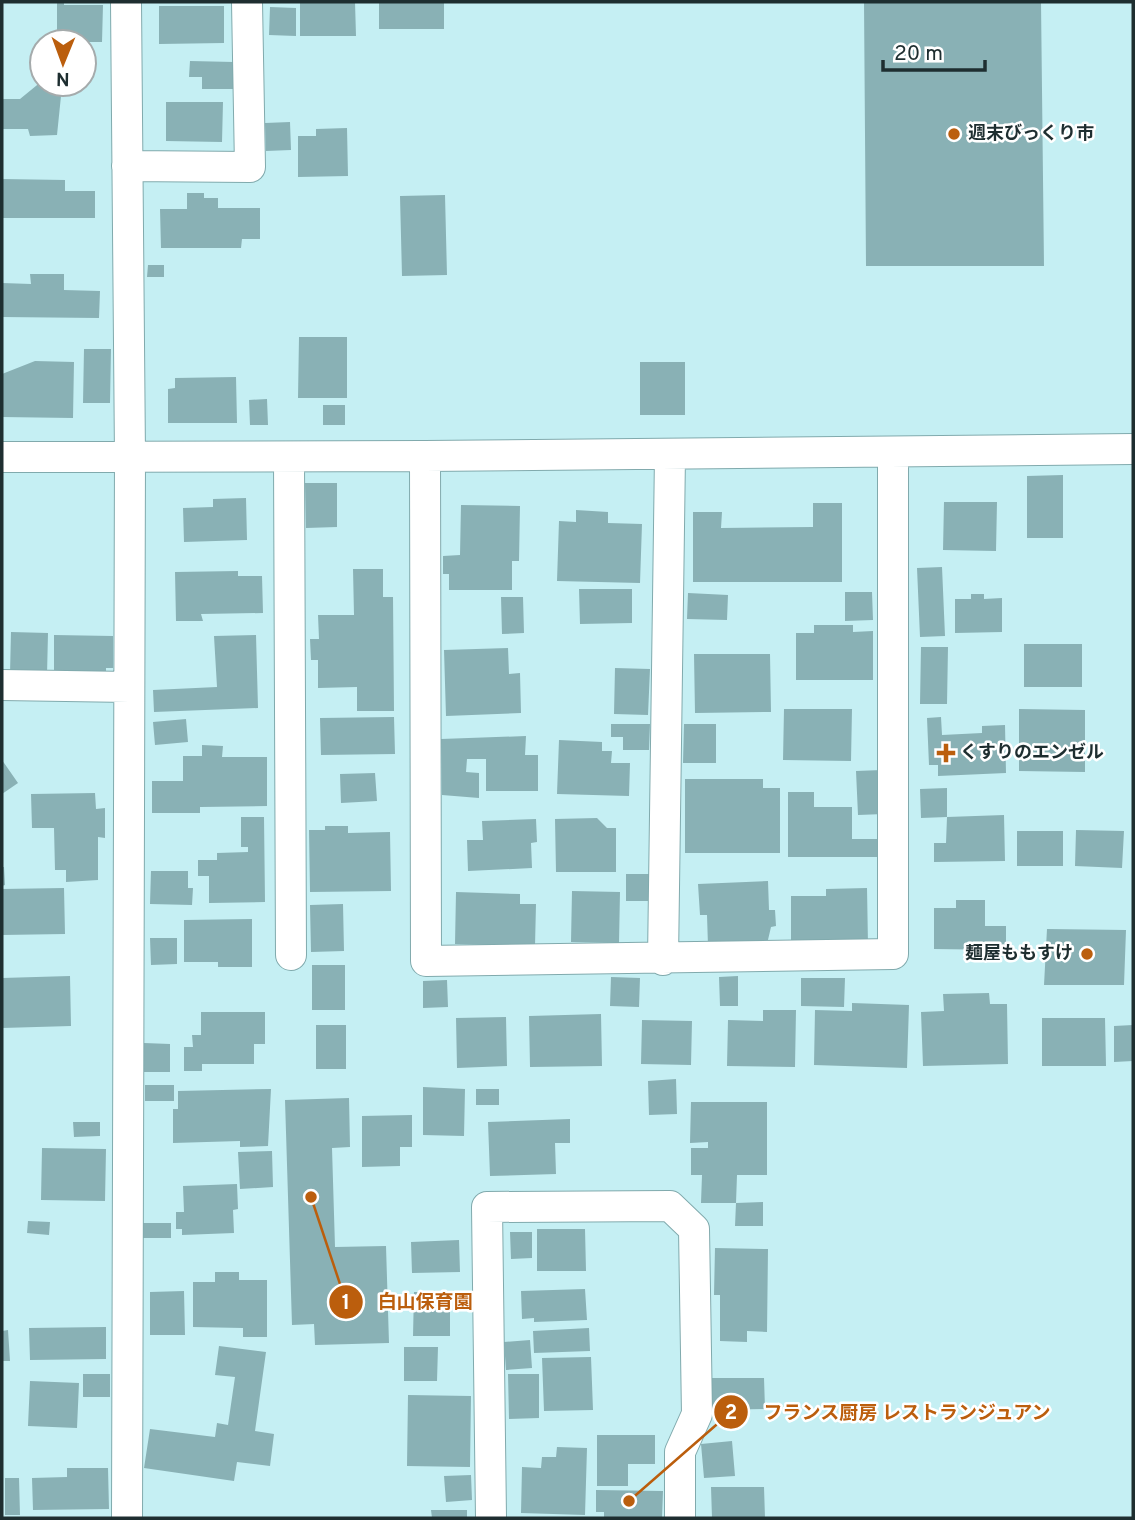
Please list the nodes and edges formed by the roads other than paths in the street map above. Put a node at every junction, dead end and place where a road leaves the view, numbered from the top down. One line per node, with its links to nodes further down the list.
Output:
1 (126, 2): 3 (street)
2 (247, 2): 3 (street)
3 (127, 166): 9 (street)
4 (1133, 449): 5 (street)
5 (893, 452): 6 (street); 14 (street)
6 (670, 455): 7 (street); 14 (street)
7 (425, 456): 10 (street); 14 (street)
8 (2, 457): 9 (street)
9 (130, 457): 10 (street); 12 (street)
10 (289, 457): 13 (street)
11 (2, 685): 12 (street)
12 (129, 687): 15 (street)
13 (291, 955)
14 (663, 960)
15 (127, 1518)
16 (491, 1518): 17 (street)
17 (680, 1518)

